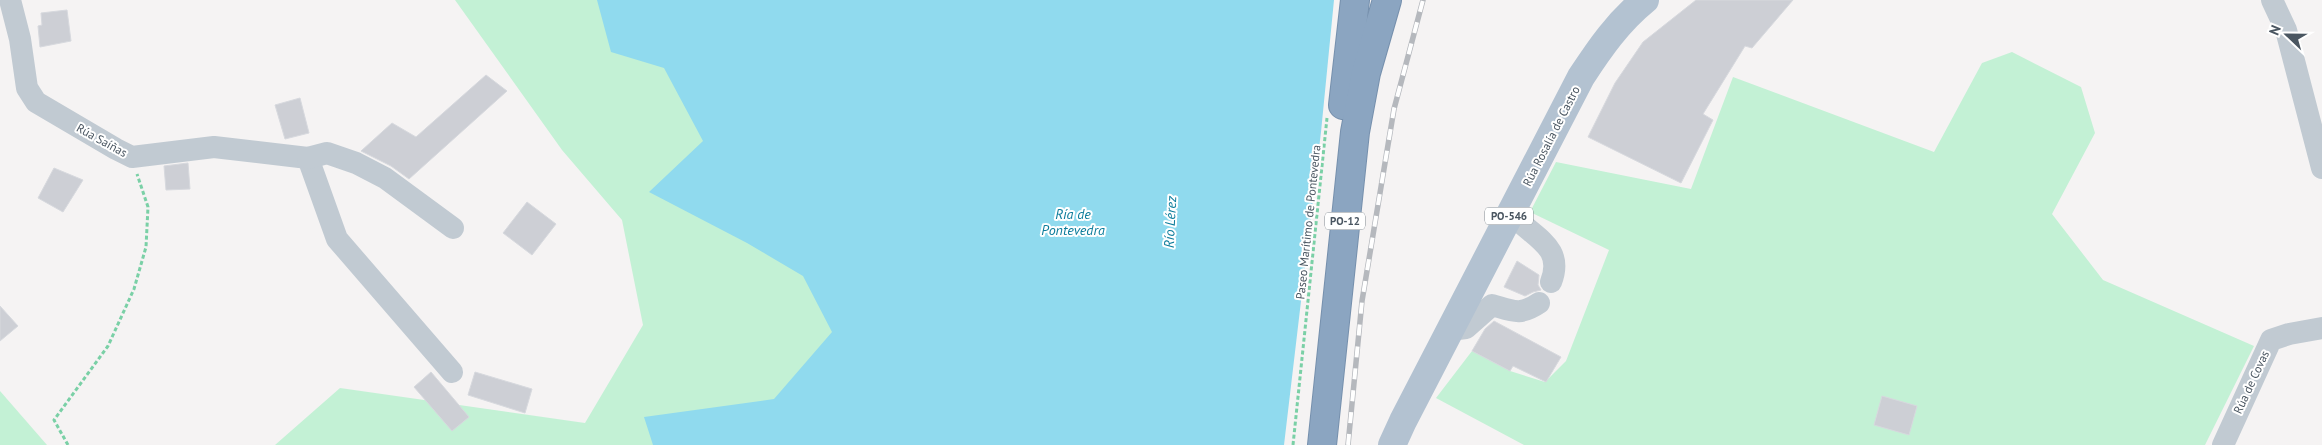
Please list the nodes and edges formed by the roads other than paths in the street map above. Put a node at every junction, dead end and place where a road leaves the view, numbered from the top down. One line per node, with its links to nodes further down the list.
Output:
1 (10, 0): 6 (street, Rúa Saíñas)
2 (1355, 0): 15 (highway, PO-12)
3 (1386, 0): 16 (highway, PO-12)
4 (1645, 0): 8 (main road, Rúa Rosalía de Castro / PO-546)
5 (2272, 0): 7 (street)
6 (308, 158): 9 (street, Rúa Saíñas); 14 (street)
7 (2322, 168)
8 (1513, 209): 10 (street); 13 (main road, Rúa Rosalía de Castro / PO-546)
9 (453, 228)
10 (1551, 282)
11 (1539, 303): 13 (street)
12 (2322, 328): 18 (street, Rúa de Covas)
13 (1450, 330): 17 (main road, Rúa Rosalía de Castro / PO-546)
14 (452, 372)
15 (1304, 445)
16 (1322, 445)
17 (1392, 445)
18 (2222, 445)

